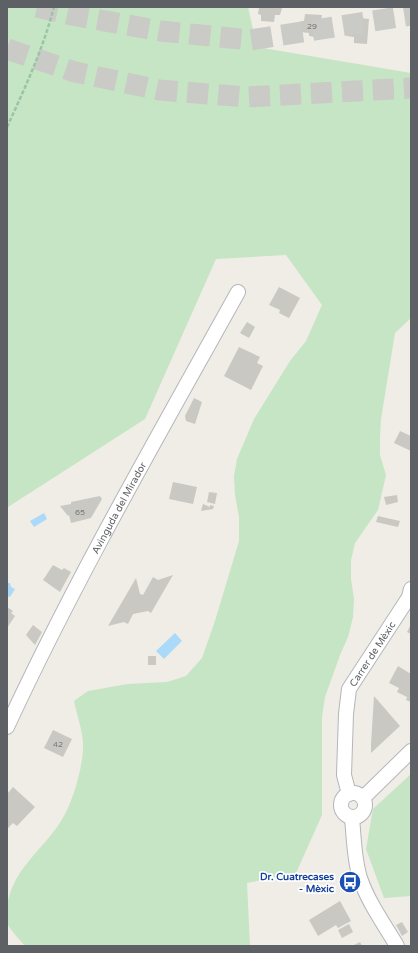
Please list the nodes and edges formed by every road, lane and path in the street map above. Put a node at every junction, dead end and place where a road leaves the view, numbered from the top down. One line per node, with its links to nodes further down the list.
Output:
1 (54, 7): 2 (path)
2 (7, 127)
3 (238, 292): 5 (street, Avinguda del Mirador)
4 (411, 590): 7 (street, Carrer de Mèxic)
5 (7, 727)
6 (411, 751): 8 (street)
7 (349, 794): 8 (street); 9 (street)
8 (363, 798): 9 (street)
9 (352, 818): 10 (street)
10 (397, 946)

